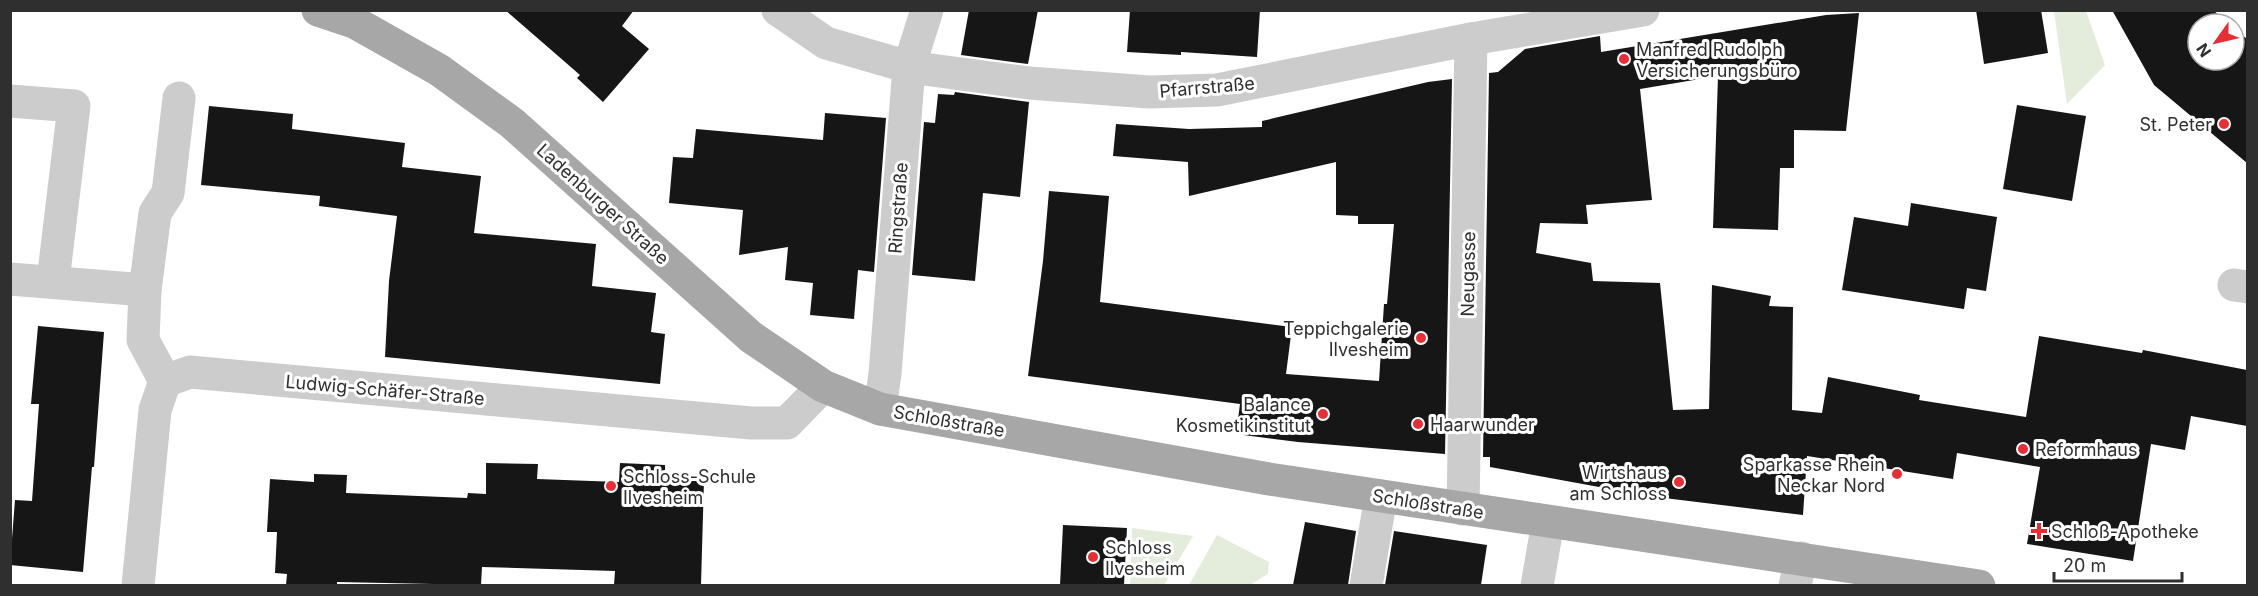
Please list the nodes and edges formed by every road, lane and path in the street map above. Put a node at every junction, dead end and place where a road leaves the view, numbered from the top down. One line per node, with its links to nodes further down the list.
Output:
1 (318, 10): 13 (main road, Ladenburger Straße)
2 (778, 10): 6 (street, Pfarrstraße)
3 (927, 10): 6 (street, Ringstraße)
4 (1643, 10): 5 (street, Pfarrstraße)
5 (1471, 39): 6 (street, Pfarrstraße); 16 (street, Neugasse)
6 (909, 66): 14 (street, Ringstraße)
7 (179, 98): 11 (street)
8 (10, 101): 10 (street)
9 (10, 279): 10 (street)
10 (53, 281): 11 (street)
11 (145, 290): 12 (street)
12 (165, 381): 13 (street, Ludwig-Schäfer-Straße); 19 (street)
13 (823, 386): 14 (main road, Ladenburger Straße)
14 (880, 409): 15 (main road, Schloßstraße)
15 (1381, 496): 16 (main road, Schloßstraße); 20 (street)
16 (1463, 509): 17 (main road, Schloßstraße)
17 (1548, 522): 18 (main road, Schloßstraße); 21 (street)
18 (1798, 572): 22 (main road, Schloßstraße)
19 (138, 585)
20 (1366, 585)
21 (1537, 585)
22 (1978, 585)

